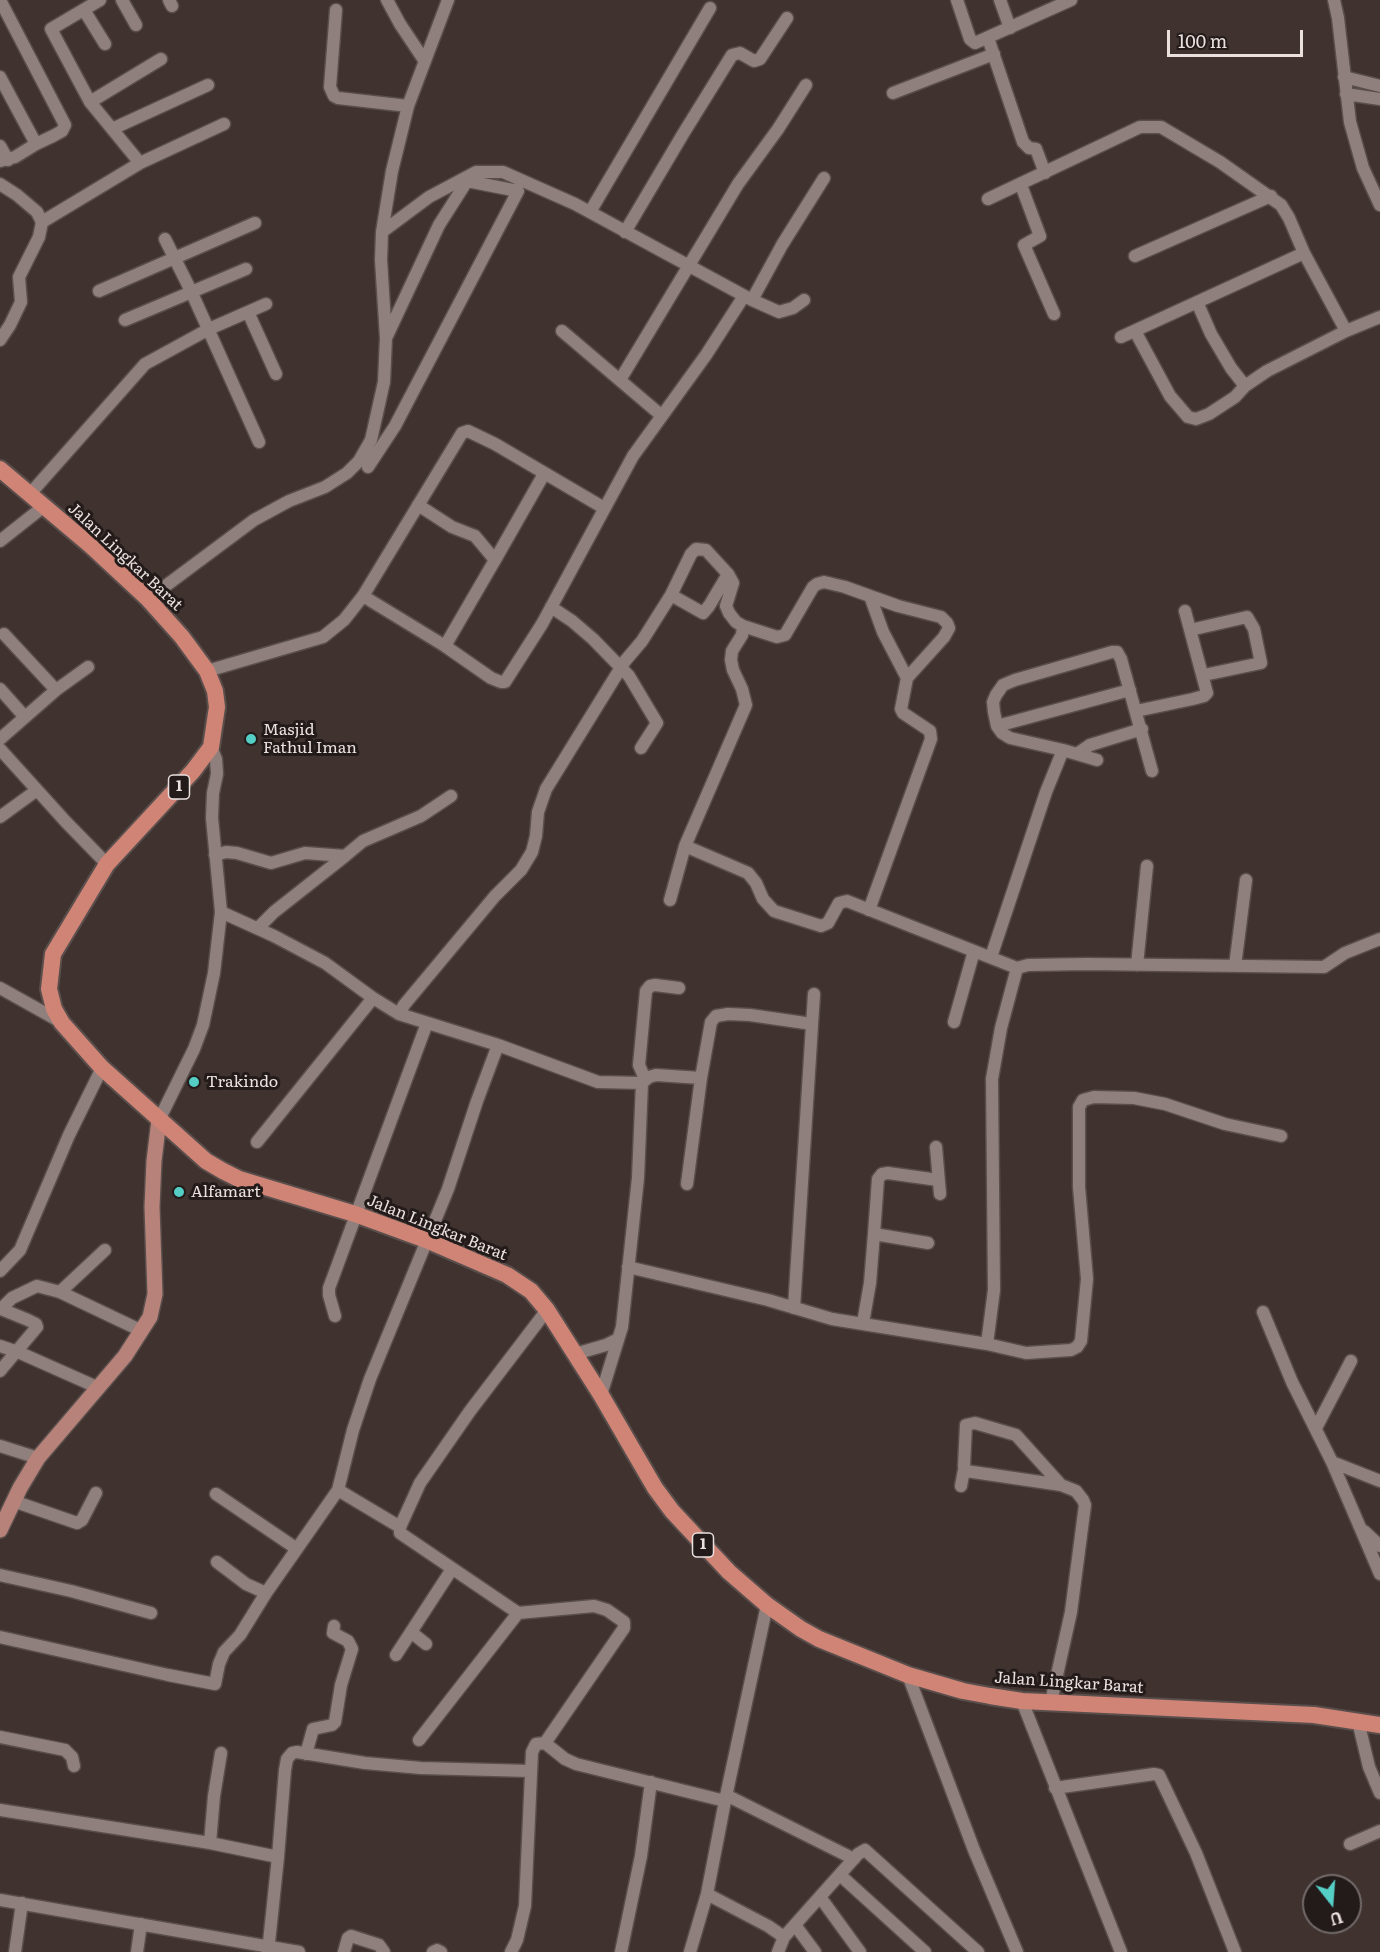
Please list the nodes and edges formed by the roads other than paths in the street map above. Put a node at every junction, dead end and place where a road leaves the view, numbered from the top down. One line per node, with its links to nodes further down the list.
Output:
1 (0, 0): 33 (street)
2 (100, 0): 11 (street)
3 (122, 0): 14 (street)
4 (387, 0): 20 (street)
5 (448, 0): 20 (street)
6 (957, 0): 16 (street)
7 (1000, 0): 15 (street)
8 (1071, 0): 15 (street)
9 (1334, 0): 24 (street)
10 (710, 8): 46 (street)
11 (84, 10): 17 (street); 29 (street)
12 (336, 10): 30 (street)
13 (787, 18): 50 (street)
14 (136, 25)
15 (1010, 28): 16 (street)
16 (988, 38): 18 (street)
17 (105, 44)
18 (994, 54): 27 (street); 38 (street)
19 (161, 59): 29 (street)
20 (424, 60): 30 (street)
21 (0, 77): 33 (street)
22 (208, 85): 32 (street)
23 (806, 85): 55 (street)
24 (1345, 86): 25 (street); 26 (street); 28 (street); 45 (street)
25 (1380, 86)
26 (1380, 92)
27 (893, 93)
28 (1380, 99)
29 (90, 102): 32 (street)
30 (408, 106): 49 (street)
31 (224, 124): 36 (street)
32 (112, 129): 36 (street)
33 (36, 144): 35 (street)
34 (0, 146): 35 (street)
35 (4, 161)
36 (140, 163): 47 (street)
37 (476, 171): 40 (street); 46 (street); 49 (street)
38 (1045, 172): 42 (street); 43 (street)
39 (824, 178): 59 (street)
40 (466, 181): 72 (street); 79 (street)
41 (0, 184): 47 (street)
42 (1021, 185): 44 (street); 64 (street)
43 (1271, 196): 52 (street); 54 (street)
44 (988, 199)
45 (1380, 205)
46 (590, 212): 50 (street)
47 (42, 222): 73 (street)
48 (255, 223): 53 (street)
49 (382, 232): 72 (street)
50 (625, 232): 55 (street)
51 (165, 239): 53 (street)
52 (1304, 253): 61 (street); 70 (street)
53 (175, 256): 57 (street); 58 (street)
54 (1135, 256)
55 (688, 266): 59 (street); 75 (street)
56 (246, 269): 58 (street)
57 (99, 291)
58 (191, 291): 66 (street); 67 (street)
59 (748, 298): 60 (street); 78 (street)
60 (804, 300)
61 (1197, 302): 69 (street); 76 (street)
62 (266, 304): 63 (street)
63 (248, 312): 67 (street); 74 (street)
64 (1054, 314)
65 (1380, 317): 70 (street)
66 (125, 320)
67 (209, 329): 80 (street); 84 (street)
68 (562, 331): 75 (street)
69 (1135, 331): 71 (street); 76 (street)
70 (1346, 331): 76 (street)
71 (1121, 337)
72 (386, 338): 77 (street)
73 (0, 340)
74 (276, 374)
75 (620, 380): 78 (street)
76 (1245, 386)
77 (378, 413): 79 (street); 94 (street)
78 (662, 416): 87 (street)
79 (395, 426): 81 (street)
80 (259, 442)
81 (368, 468)
82 (0, 469): 84 (highway, Jalan Lingkar Barat / 1)
83 (544, 474): 85 (street); 87 (street); 89 (street)
84 (30, 495): 86 (highway, Jalan Lingkar Barat / 1)
85 (418, 505): 89 (street); 92 (street)
86 (44, 507): 88 (street); 94 (highway, Jalan Lingkar Barat / 1)
87 (604, 508): 95 (street)
88 (0, 541)
89 (495, 560): 100 (street)
90 (728, 574): 91 (street); 91 (street); 97 (street)
91 (671, 595): 102 (street)
92 (363, 596): 100 (street); 103 (street)
93 (870, 596): 97 (street); 105 (street); 105 (street)
94 (148, 600): 103 (highway, Jalan Lingkar Barat / 1)
95 (551, 607): 100 (street); 102 (street)
96 (1185, 611): 98 (street)
97 (743, 626): 124 (street)
98 (1190, 630): 104 (street); 104 (street)
99 (4, 634): 107 (street)
100 (445, 645)
101 (88, 667): 107 (street)
102 (622, 668): 115 (street); 144 (street)
103 (207, 671): 114 (highway, Jalan Lingkar Barat / 1)
104 (1203, 675): 109 (street)
105 (907, 678): 131 (street)
106 (0, 689): 110 (street)
107 (56, 690): 110 (street)
108 (1130, 690): 109 (street); 111 (street); 111 (street)
109 (1136, 711): 112 (street)
110 (24, 716): 113 (street)
111 (997, 726): 117 (street)
112 (1142, 729): 118 (street); 120 (street)
113 (0, 739)
114 (211, 747): 125 (street); 127 (highway, Jalan Lingkar Barat / 1)
115 (641, 747)
116 (0, 748): 121 (street)
117 (1064, 750): 118 (street); 136 (street)
118 (1077, 754): 119 (street)
119 (1097, 760)
120 (1152, 771)
121 (37, 790): 123 (street); 127 (street)
122 (451, 796): 126 (street)
123 (0, 817)
124 (685, 846): 130 (street); 131 (street)
125 (215, 855): 126 (street); 132 (street)
126 (345, 856): 133 (street)
127 (107, 864): 146 (highway, Jalan Lingkar Barat / 1)
128 (1147, 866): 137 (street)
129 (1246, 880): 138 (street)
130 (670, 900)
131 (869, 910): 135 (street)
132 (221, 912): 133 (street); 153 (street)
133 (258, 928): 143 (street)
134 (1380, 939): 138 (street)
135 (974, 951): 136 (street); 145 (street)
136 (991, 957): 139 (street)
137 (1137, 964): 138 (street); 139 (street)
138 (1235, 966)
139 (1017, 968): 176 (street)
140 (0, 988): 146 (street)
141 (679, 988): 152 (street)
142 (814, 994): 148 (street)
143 (373, 998): 144 (street); 155 (street)
144 (399, 1014): 147 (street)
145 (954, 1022)
146 (62, 1023): 150 (highway, Jalan Lingkar Barat / 1)
147 (427, 1023): 149 (street); 160 (street)
148 (812, 1024): 151 (street); 169 (street)
149 (498, 1046): 152 (street); 162 (street)
150 (102, 1068): 153 (highway, Jalan Lingkar Barat / 1); 166 (street)
151 (701, 1078): 152 (street); 158 (street)
152 (644, 1081): 165 (street)
153 (159, 1120): 160 (highway, Jalan Lingkar Barat / 1); 174 (main road)
154 (1281, 1136): 176 (street)
155 (257, 1142)
156 (936, 1147): 157 (street)
157 (938, 1180): 159 (street); 161 (street)
158 (687, 1184)
159 (940, 1194)
160 (355, 1215): 162 (highway, Jalan Lingkar Barat / 1); 172 (street)
161 (874, 1234): 163 (street); 173 (street)
162 (426, 1240): 170 (highway, Jalan Lingkar Barat / 1); 192 (street)
163 (928, 1243)
164 (105, 1250): 167 (street)
165 (628, 1267): 169 (street); 175 (street)
166 (0, 1271)
167 (60, 1292): 168 (street); 174 (street)
168 (1, 1308): 178 (street)
169 (794, 1308): 173 (street)
170 (547, 1310): 179 (highway, Jalan Lingkar Barat / 1); 196 (street)
171 (1263, 1312): 184 (street)
172 (335, 1316)
173 (863, 1323): 176 (street)
174 (142, 1331): 182 (main road)
175 (618, 1339): 179 (street); 183 (street)
176 (987, 1344)
177 (0, 1346): 178 (street)
178 (18, 1352): 181 (street); 182 (street)
179 (575, 1354): 183 (highway, Jalan Lingkar Barat / 1)
180 (1351, 1360): 184 (street)
181 (0, 1371)
182 (99, 1388): 186 (main road)
183 (601, 1395): 206 (highway, Jalan Lingkar Barat / 1)
184 (1316, 1428): 187 (street)
185 (0, 1446): 186 (street)
186 (38, 1458): 195 (main road)
187 (1332, 1462): 189 (street); 197 (street)
188 (964, 1470): 190 (street); 190 (street); 191 (street)
189 (1380, 1481)
190 (1061, 1485): 216 (street)
191 (961, 1486)
192 (338, 1490): 196 (street); 200 (street)
193 (96, 1493): 195 (street)
194 (216, 1494): 200 (street)
195 (13, 1502): 198 (main road)
196 (400, 1527): 202 (street)
197 (1360, 1528): 199 (street); 203 (street)
198 (0, 1530)
199 (1380, 1546)
200 (297, 1549): 205 (street)
201 (217, 1562): 205 (street)
202 (452, 1569): 208 (street); 210 (street)
203 (1380, 1574)
204 (0, 1575): 207 (street)
205 (266, 1593): 211 (street)
206 (767, 1605): 214 (highway, Jalan Lingkar Barat / 1); 229 (street)
207 (152, 1613)
208 (518, 1613): 220 (street); 221 (street)
209 (334, 1626): 223 (street)
210 (411, 1632): 212 (street); 213 (street)
211 (0, 1637)
212 (426, 1644)
213 (396, 1655)
214 (908, 1675): 215 (highway, Jalan Lingkar Barat / 1); 260 (street)
215 (1022, 1701): 216 (highway, Jalan Lingkar Barat / 1); 227 (street)
216 (1051, 1702): 217 (highway, Jalan Lingkar Barat / 1)
217 (1358, 1720): 218 (highway, Jalan Lingkar Barat / 1); 228 (street)
218 (1380, 1725)
219 (0, 1737): 224 (street)
220 (419, 1740)
221 (545, 1743): 225 (street); 226 (street)
222 (221, 1754): 232 (street)
223 (306, 1754): 225 (street); 234 (street)
224 (74, 1766)
225 (530, 1771): 252 (street)
226 (651, 1782): 229 (street); 253 (street)
227 (1055, 1788): 261 (street); 262 (street)
228 (1380, 1793)
229 (726, 1798): 235 (street); 237 (street)
230 (0, 1810): 232 (street)
231 (1380, 1831): 233 (street)
232 (210, 1843): 234 (street)
233 (1350, 1844)
234 (278, 1857): 244 (street)
235 (854, 1859): 236 (street); 259 (street)
236 (840, 1875): 238 (street); 258 (street)
237 (707, 1894): 243 (street); 254 (street)
238 (820, 1897): 242 (street); 257 (street)
239 (0, 1900): 240 (street)
240 (22, 1903): 241 (street); 245 (street)
241 (141, 1924): 244 (street); 246 (street)
242 (795, 1925): 243 (street); 256 (street)
243 (784, 1937): 255 (street)
244 (268, 1949): 247 (street)
245 (15, 1952)
246 (137, 1952)
247 (299, 1952)
248 (344, 1952): 249 (street)
249 (384, 1952)
250 (433, 1952): 251 (street)
251 (441, 1952)
252 (511, 1952)
253 (621, 1952)
254 (690, 1952)
255 (778, 1952)
256 (815, 1952)
257 (860, 1952)
258 (926, 1952)
259 (978, 1952)
260 (1017, 1952)
261 (1121, 1952)
262 (1235, 1952)

